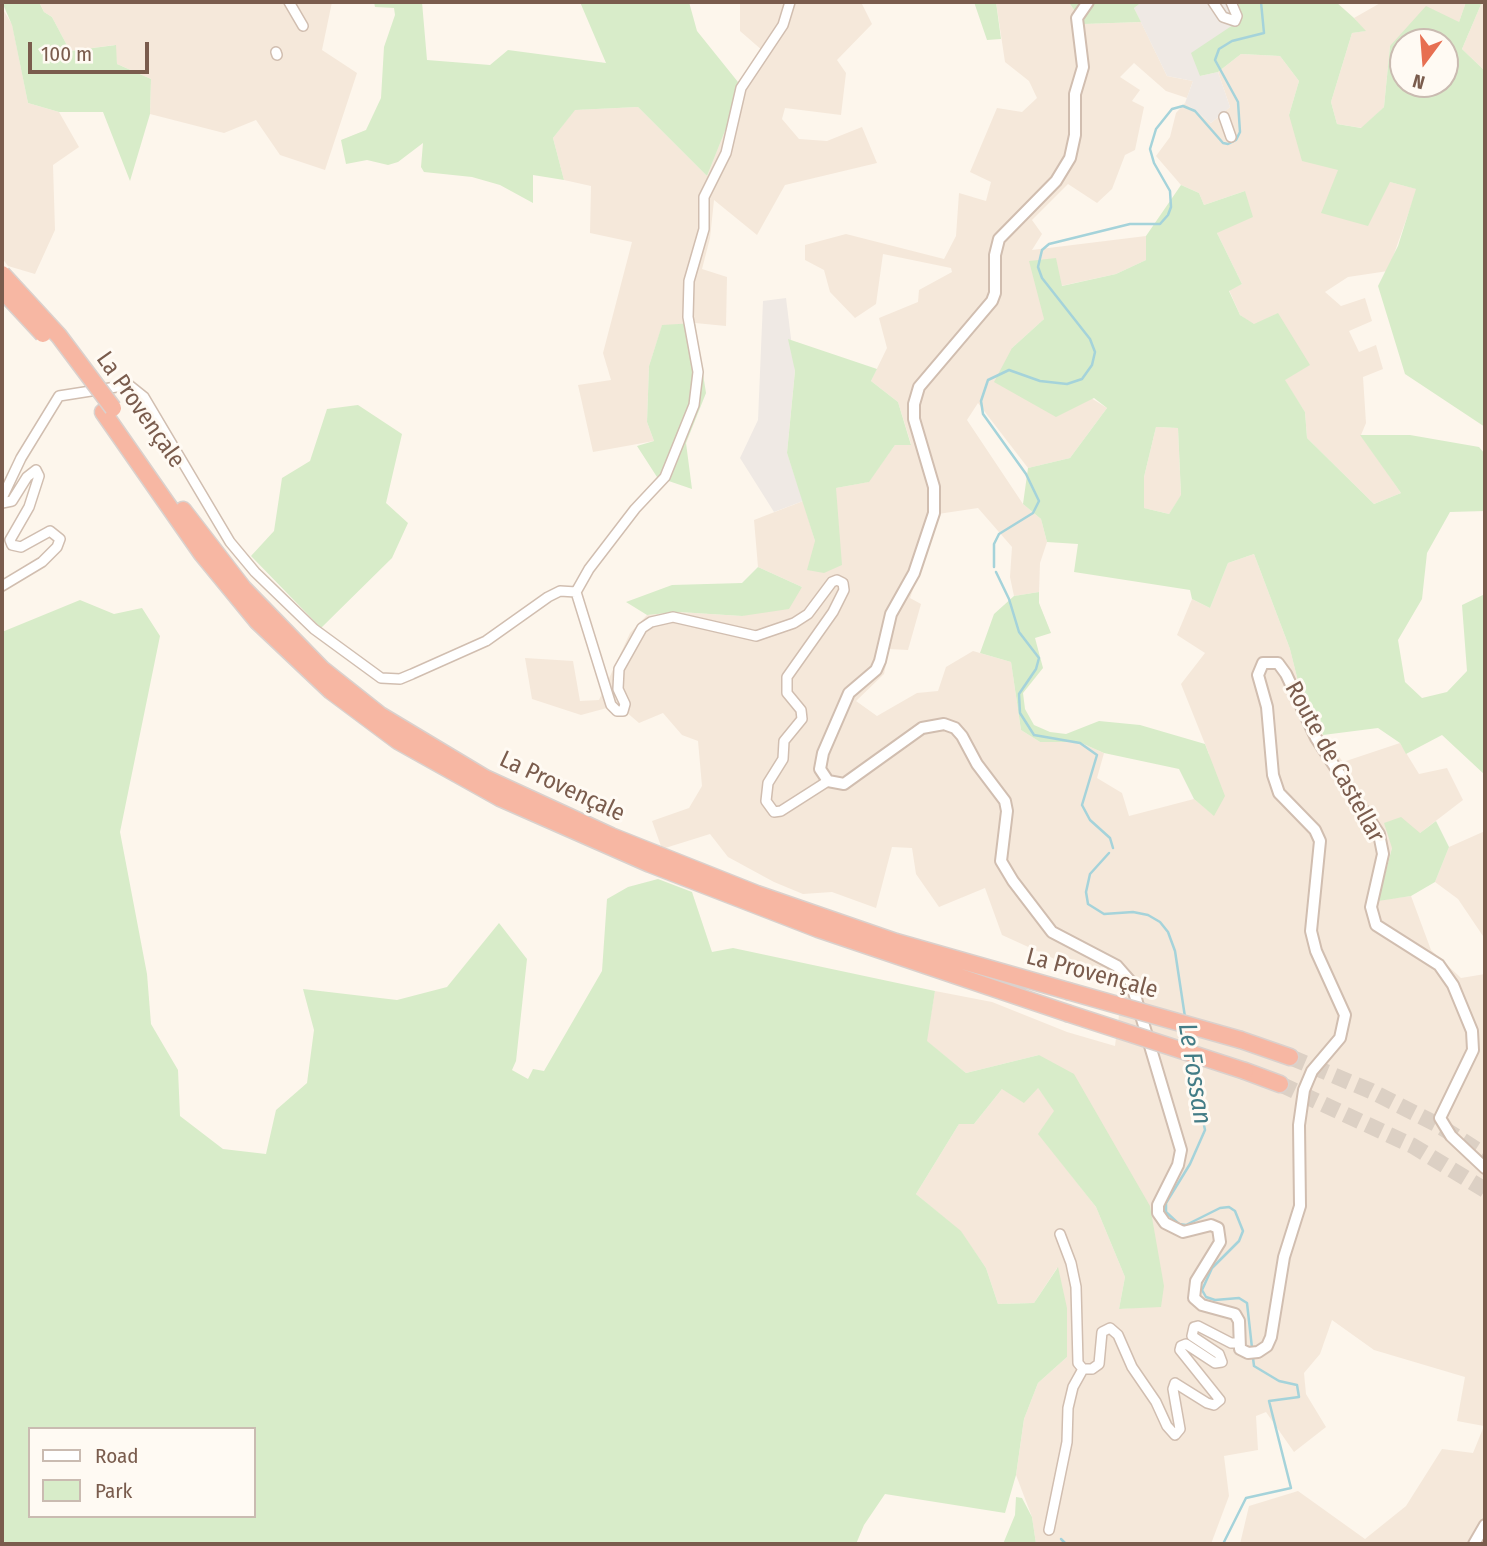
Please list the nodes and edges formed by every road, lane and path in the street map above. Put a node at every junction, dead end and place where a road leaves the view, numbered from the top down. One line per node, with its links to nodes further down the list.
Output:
1 (289, 2): 6 (street)
2 (790, 2): 14 (street)
3 (1088, 2): 15 (street)
4 (1213, 2): 5 (street)
5 (1231, 2)
6 (303, 26)
7 (1224, 117): 8 (street)
8 (1231, 136)
9 (2, 274): 11 (highway, La Provençale, bridge)
10 (2, 290): 11 (highway, La Provençale, bridge)
11 (108, 410): 16 (highway, La Provençale)
12 (2, 501): 13 (street); 14 (street)
13 (2, 586)
14 (576, 592): 15 (street)
15 (828, 781): 21 (street, Route de Castellar)
16 (804, 917): 17 (highway, La Provençale, bridge); 18 (highway, La Provençale, bridge)
17 (1290, 1057)
18 (1280, 1084)
19 (1485, 1168): 21 (street, Route de Castellar)
20 (1060, 1234): 22 (street)
21 (1239, 1343): 22 (street)
22 (1083, 1368): 24 (street)
23 (1485, 1525): 25 (street)
24 (1049, 1530)
25 (1474, 1544)

